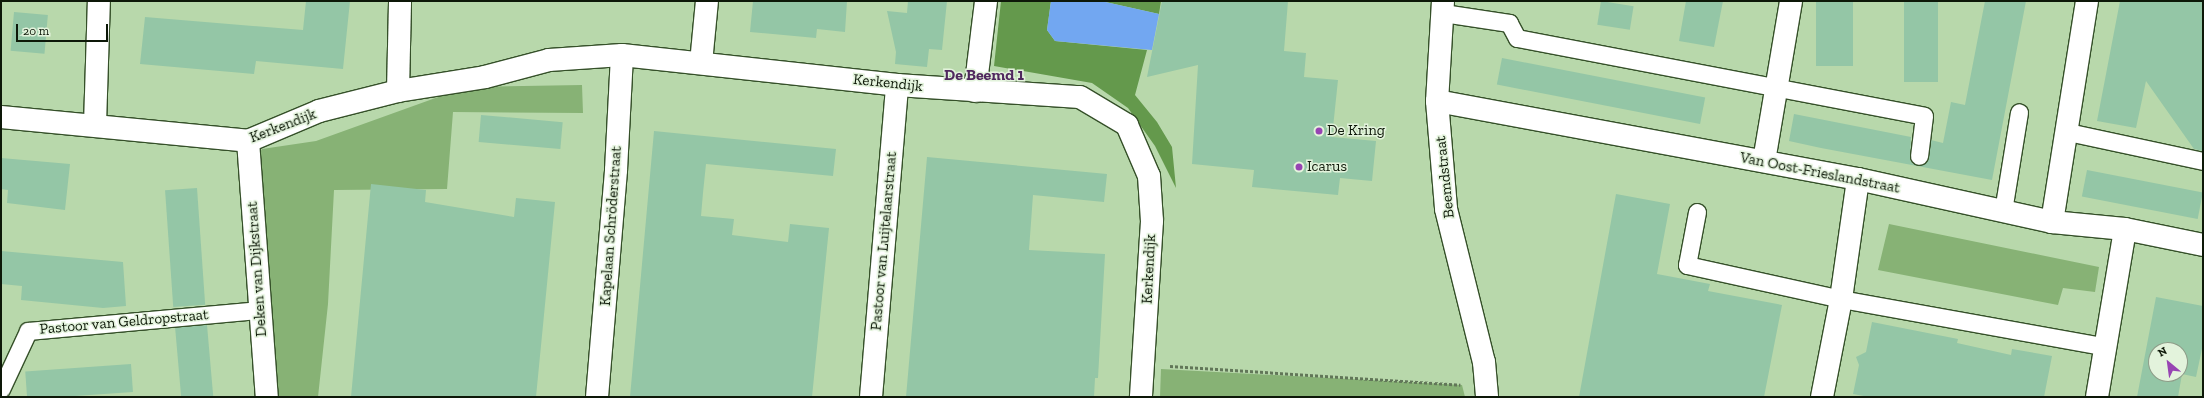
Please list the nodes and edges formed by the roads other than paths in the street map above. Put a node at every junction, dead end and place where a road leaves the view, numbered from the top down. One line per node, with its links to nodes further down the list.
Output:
1 (99, 1): 17 (street)
2 (400, 1): 12 (street)
3 (707, 1): 9 (street)
4 (986, 1): 13 (street)
5 (1791, 1): 11 (street)
6 (2087, 1): 18 (street)
7 (1443, 7): 11 (lane); 14 (street, Beemdstraat)
8 (622, 55): 9 (street, Kerkendijk); 12 (street, Kerkendijk); 35 (street, Kapelaan Schröderstraat)
9 (701, 63): 10 (street, Kerkendijk)
10 (897, 85): 13 (street, Kerkendijk); 36 (street, Pastoor van Luijtelaarstraat)
11 (1777, 87): 20 (lane); 21 (street)
12 (398, 91): 19 (street, Kerkendijk)
13 (975, 91): 37 (street, Kerkendijk)
14 (1437, 101): 21 (street, Van Oost-Frieslandstraat); 33 (street, Beemdstraat)
15 (2019, 112): 24 (lane)
16 (1, 116): 17 (street, Kerkendijk)
17 (95, 125): 19 (street, Kerkendijk)
18 (2068, 132): 22 (lane); 26 (street)
19 (248, 141): 30 (street, Deken van Dijkstraat)
20 (1919, 156)
21 (1764, 161): 23 (street, Van Oost-Frieslandstraat)
22 (2203, 161)
23 (1858, 179): 24 (street, Van Oost-Frieslandstraat); 29 (street)
24 (2003, 211): 26 (street, Van Oost-Frieslandstraat)
25 (1697, 212): 29 (lane)
26 (2052, 222): 27 (street, Van Oost-Frieslandstraat)
27 (2125, 229): 28 (street, Van Oost-Frieslandstraat); 31 (street)
28 (2203, 245)
29 (1841, 300): 31 (lane); 38 (street)
30 (260, 310): 32 (lane, Pastoor van Geldropstraat); 34 (street, Deken van Dijkstraat)
31 (2107, 347): 39 (street)
32 (1, 389)
33 (1487, 392)
34 (267, 397)
35 (597, 397)
36 (871, 397)
37 (1141, 397)
38 (1822, 397)
39 (2097, 397)

